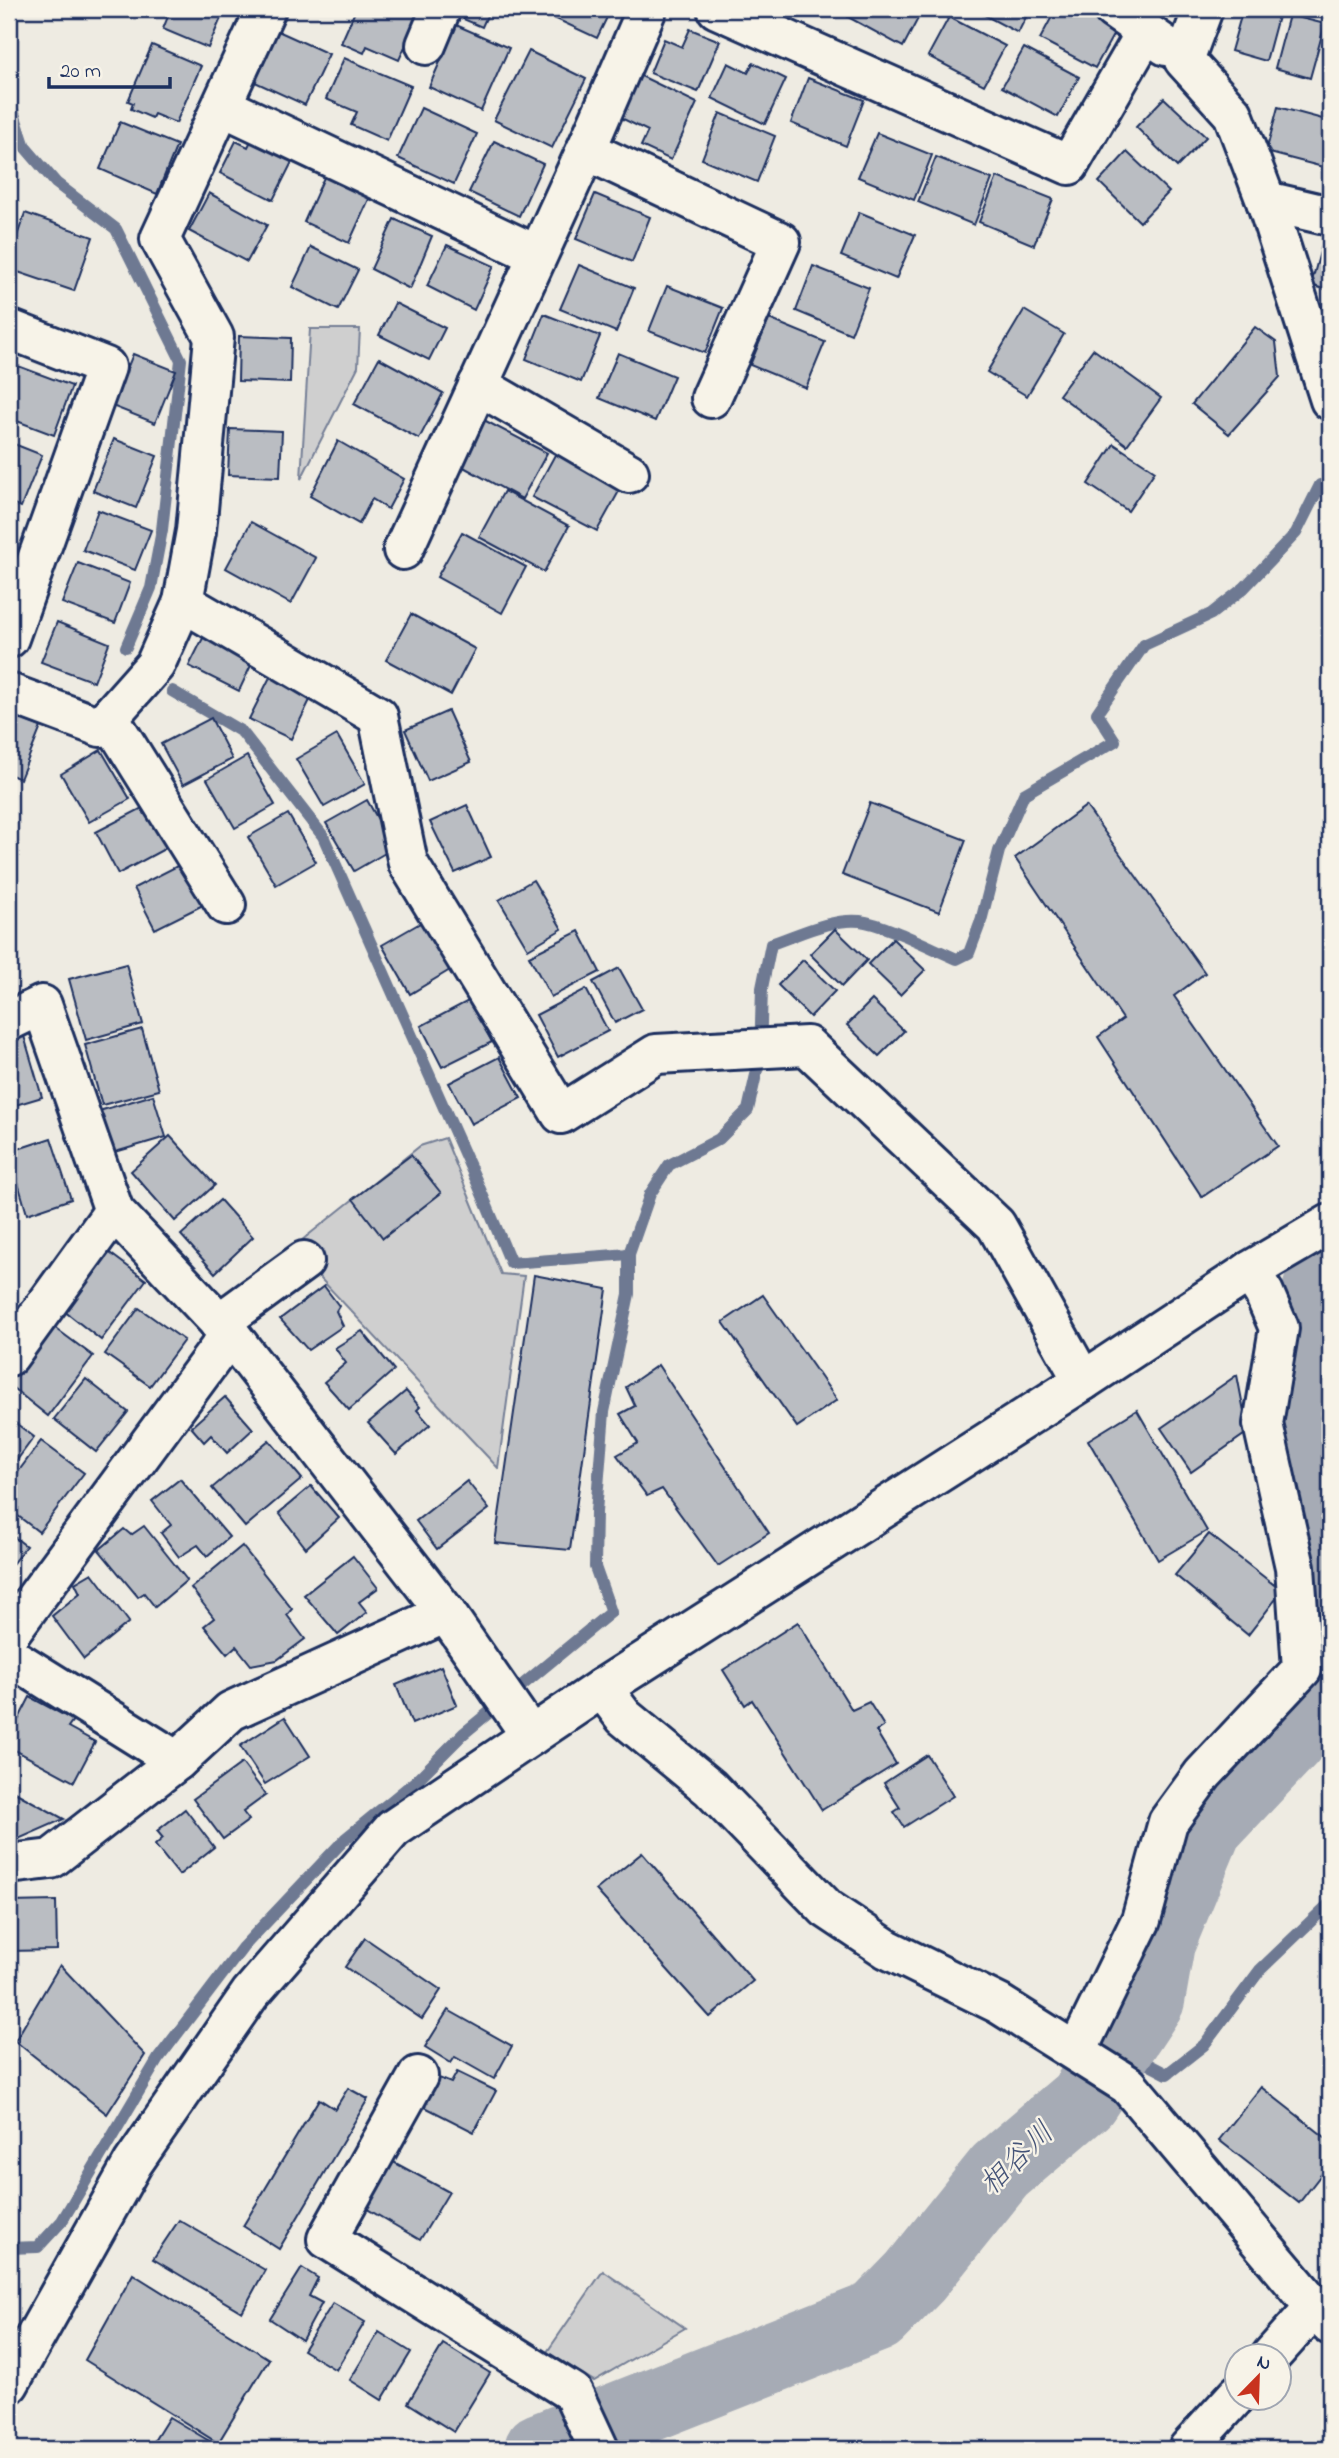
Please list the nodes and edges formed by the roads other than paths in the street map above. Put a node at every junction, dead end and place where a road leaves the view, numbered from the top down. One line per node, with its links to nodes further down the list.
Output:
1 (266, 9): 10 (street)
2 (441, 9): 8 (street)
3 (648, 9): 11 (street)
4 (717, 9): 7 (street)
5 (1112, 9): 7 (street)
6 (1203, 9): 9 (street)
7 (1146, 32): 9 (street)
8 (426, 45)
9 (1184, 60): 12 (street)
10 (222, 106): 14 (street); 22 (street)
11 (586, 150): 14 (street); 17 (street)
12 (1266, 201): 13 (street); 18 (street)
13 (1330, 216)
14 (537, 255): 16 (street)
15 (9, 329): 21 (street)
16 (478, 385): 19 (street); 20 (street)
17 (711, 398)
18 (1330, 400)
19 (629, 473)
20 (402, 550)
21 (21, 565): 23 (street)
22 (183, 601): 25 (street); 34 (street)
23 (9, 638)
24 (9, 693): 25 (street)
25 (109, 717): 26 (street)
26 (226, 905)
27 (9, 1021): 28 (street)
28 (114, 1212): 32 (street); 33 (street)
29 (1330, 1224): 31 (street)
30 (304, 1261): 32 (street)
31 (1250, 1271): 34 (street); 42 (street)
32 (225, 1329): 35 (street); 36 (street)
33 (9, 1356)
34 (1083, 1381): 38 (street)
35 (446, 1613): 39 (street); 40 (street)
36 (9, 1634)
37 (9, 1656): 40 (street)
38 (602, 1688): 39 (street); 42 (street)
39 (531, 1736): 46 (street)
40 (177, 1761): 41 (street)
41 (9, 1864)
42 (1077, 2051): 44 (street)
43 (418, 2076): 48 (street)
44 (1322, 2317): 45 (street)
45 (1290, 2342)
46 (9, 2384)
47 (1224, 2409): 49 (street)
48 (600, 2449)
49 (1188, 2449)

